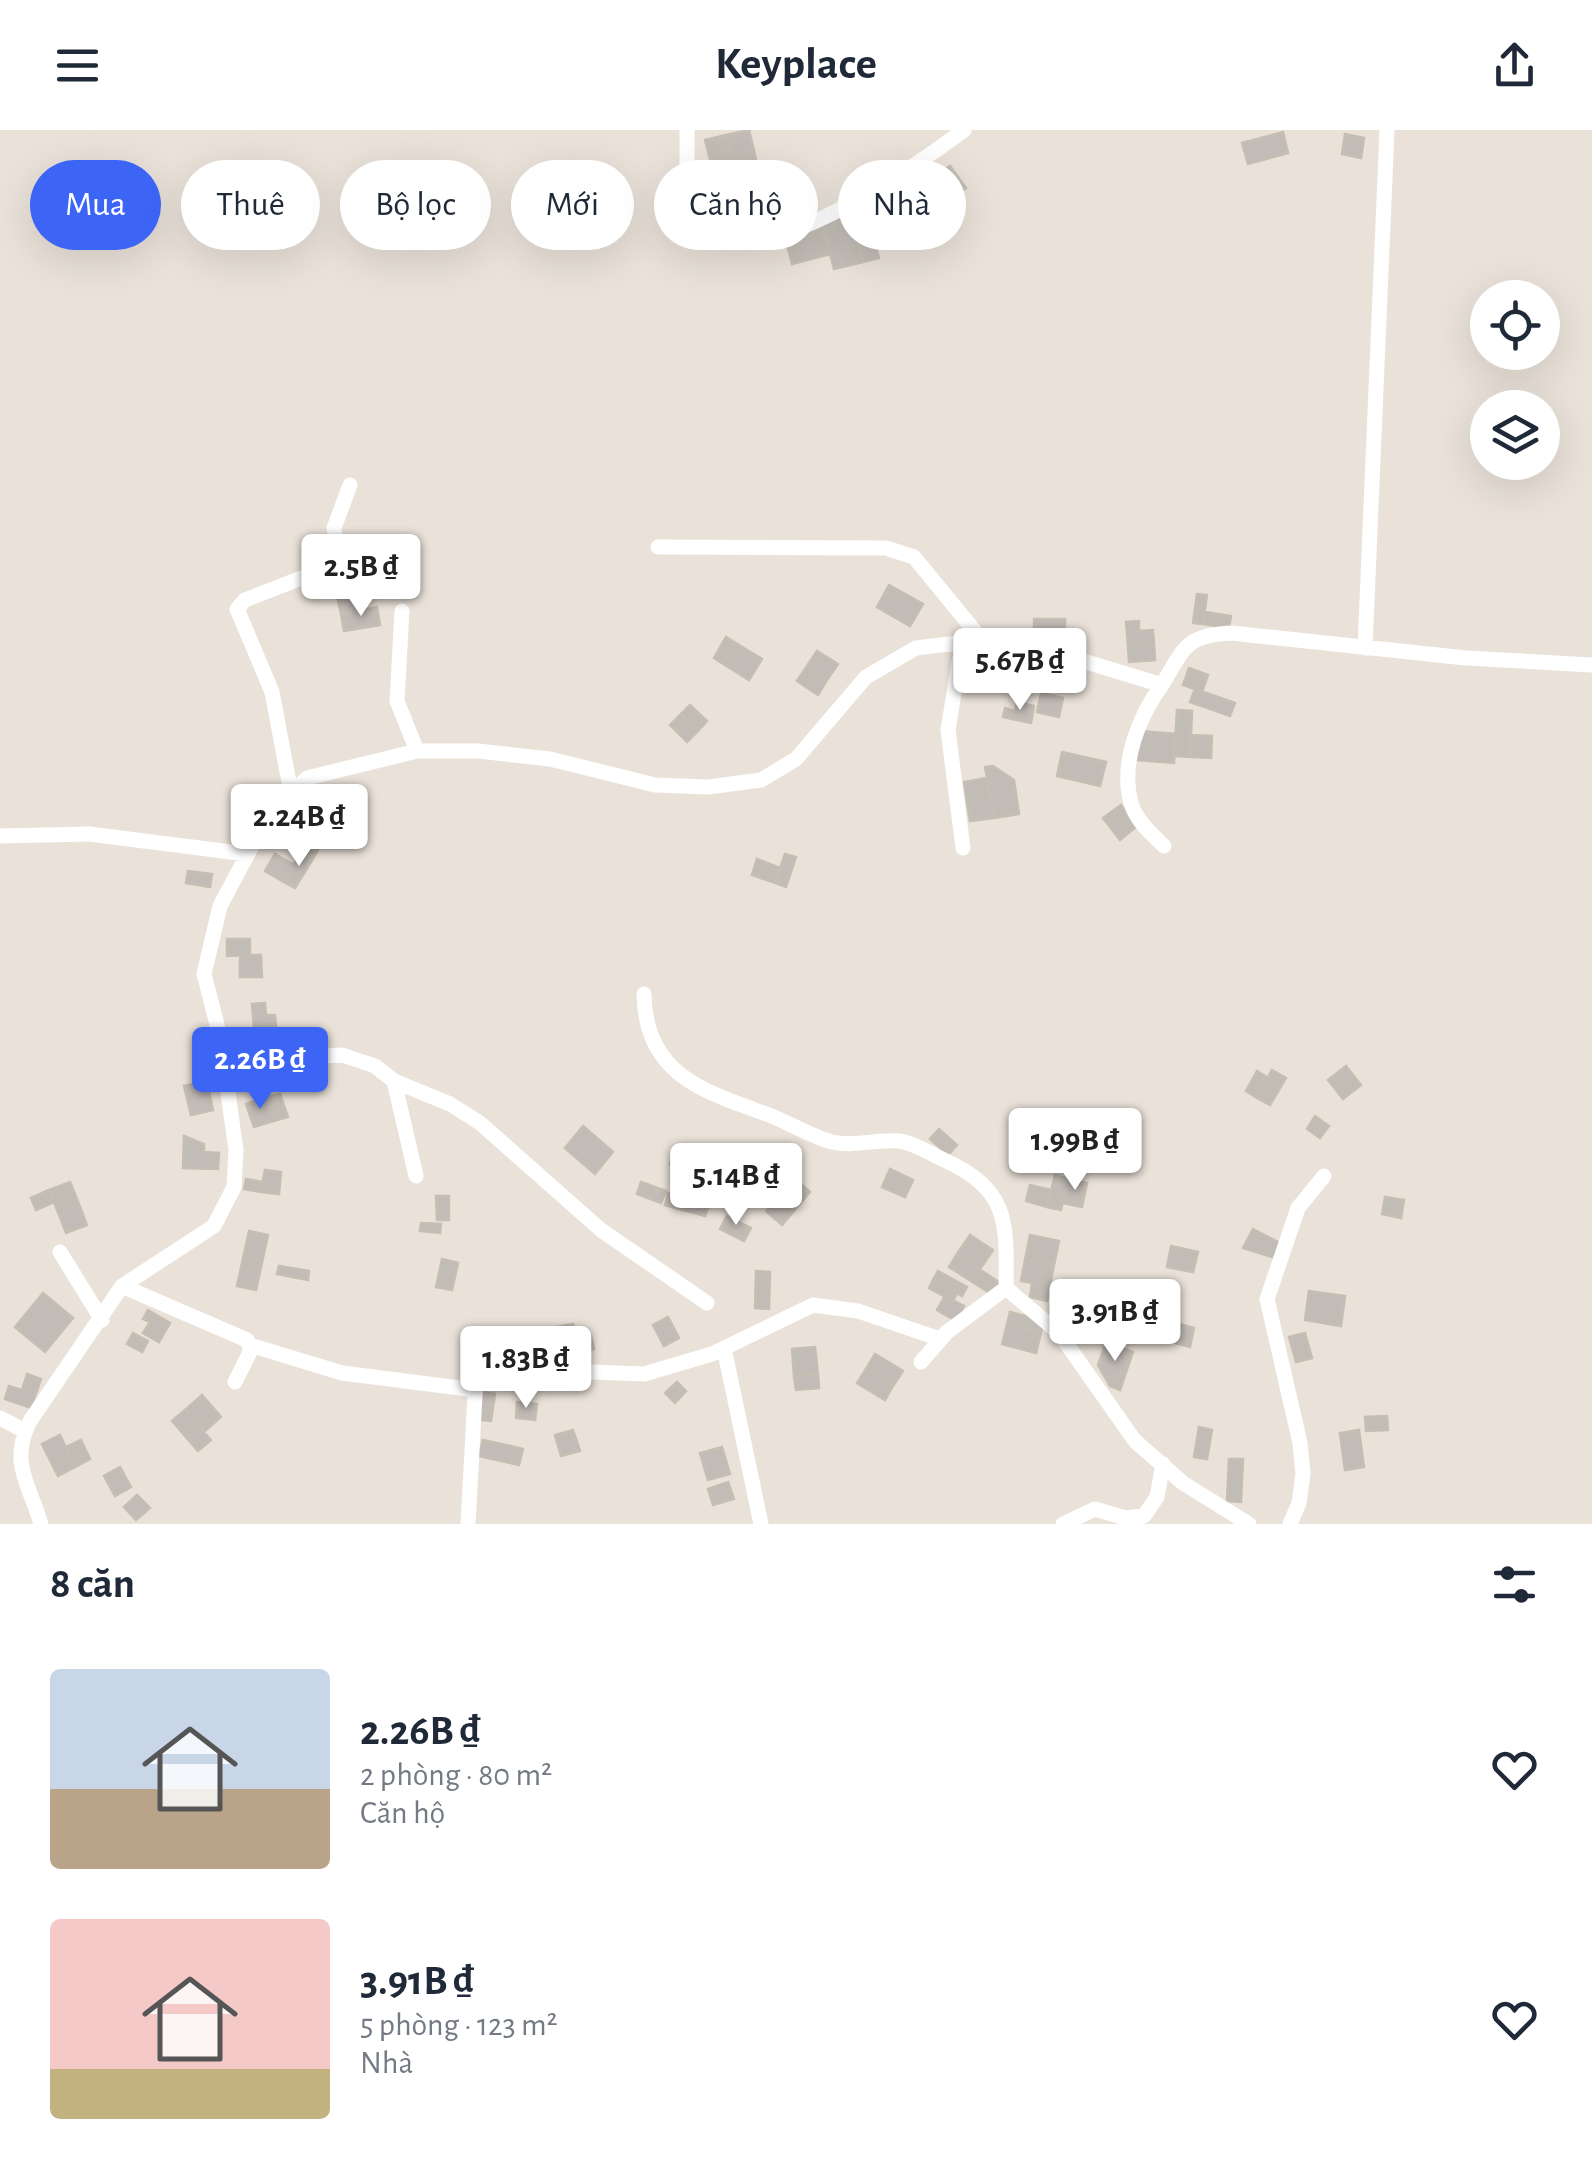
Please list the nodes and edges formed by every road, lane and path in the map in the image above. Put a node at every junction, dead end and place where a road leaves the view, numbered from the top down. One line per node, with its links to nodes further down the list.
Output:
1 (687, 130): 2 (street)
2 (964, 130)
3 (1387, 130): 9 (street)
4 (350, 484): 13 (street)
5 (658, 547): 7 (street)
6 (402, 611): 12 (street)
7 (982, 640): 8 (street); 11 (street)
8 (962, 644): 12 (street); 16 (street)
9 (1365, 648): 10 (street); 11 (street)
10 (1592, 665)
11 (1162, 685): 15 (street)
12 (418, 751): 13 (street)
13 (291, 793): 17 (street)
14 (0, 836): 17 (street)
15 (1164, 846)
16 (963, 848)
17 (248, 854): 20 (street)
18 (644, 994): 25 (street)
19 (394, 1080): 20 (street); 21 (street); 26 (street)
20 (227, 1086): 24 (street)
21 (416, 1176)
22 (1324, 1176): 42 (street)
23 (60, 1252): 27 (street)
24 (122, 1286): 27 (street); 29 (street)
25 (1006, 1288): 28 (street); 36 (street)
26 (707, 1302)
27 (102, 1320): 35 (street)
28 (940, 1339): 30 (street); 31 (street)
29 (250, 1344): 32 (street); 33 (street)
30 (724, 1348): 33 (street); 39 (street)
31 (922, 1362)
32 (235, 1382)
33 (476, 1390): 38 (street)
34 (0, 1418): 35 (street)
35 (25, 1431): 37 (street)
36 (1163, 1464): 40 (street); 41 (street)
37 (41, 1524)
38 (468, 1524)
39 (761, 1524)
40 (1063, 1524)
41 (1249, 1524)
42 (1290, 1524)

